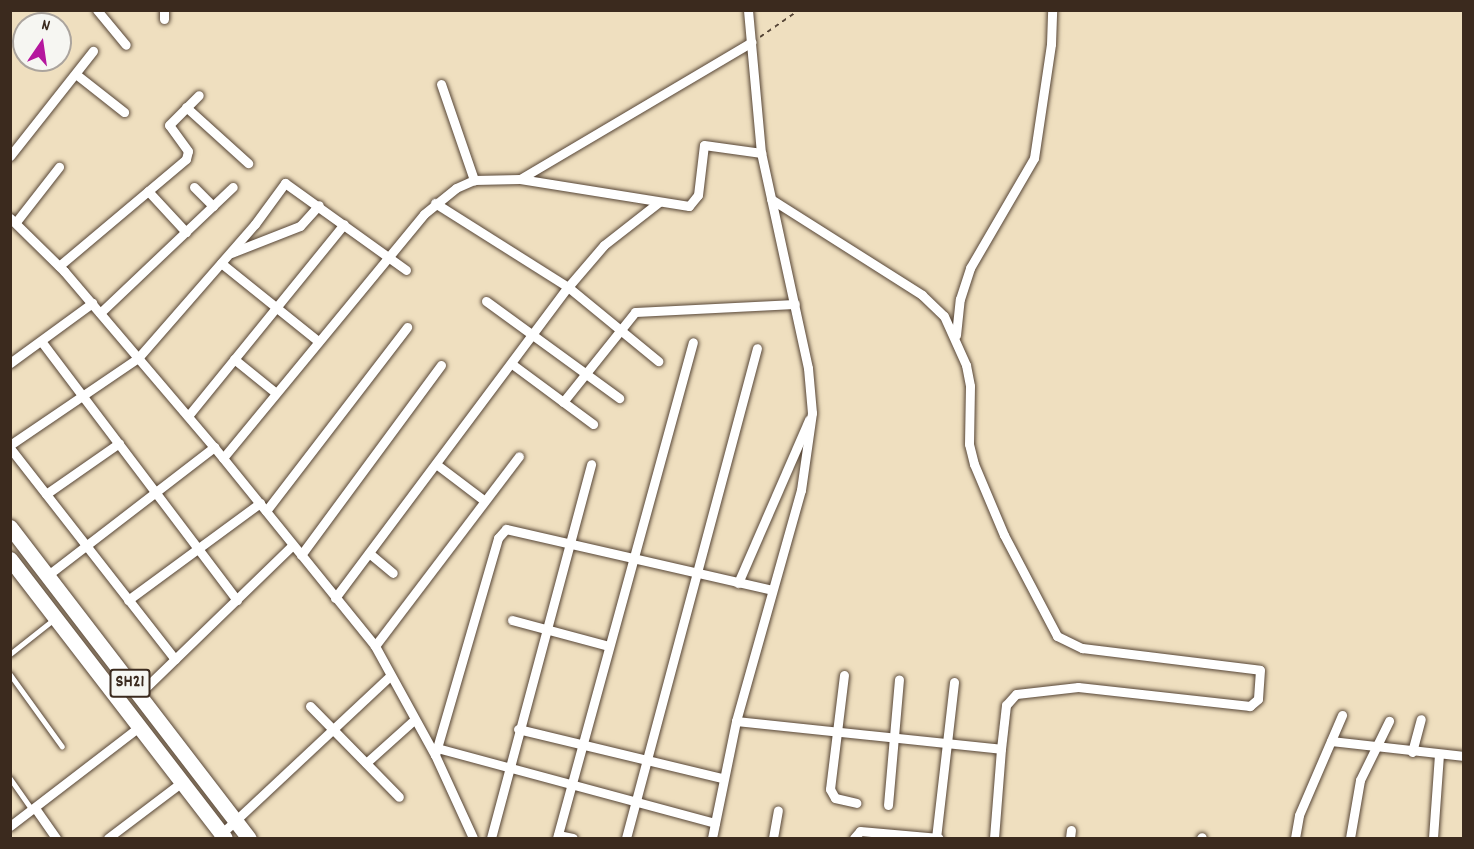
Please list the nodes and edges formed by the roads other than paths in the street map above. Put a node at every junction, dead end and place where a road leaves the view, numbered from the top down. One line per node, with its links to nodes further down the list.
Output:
1 (748, 10): 4 (street)
2 (1052, 10): 43 (street)
3 (97, 11): 5 (street)
4 (752, 42): 12 (street); 16 (street)
5 (126, 45)
6 (93, 51): 7 (street)
7 (76, 75): 11 (street); 13 (street)
8 (441, 84): 17 (street)
9 (199, 95): 10 (street)
10 (186, 107): 14 (street); 20 (street)
11 (124, 112)
12 (761, 153): 21 (street); 22 (street)
13 (10, 156)
14 (248, 163)
15 (59, 167): 26 (street)
16 (520, 179): 17 (street); 22 (street)
17 (474, 180): 23 (street)
18 (194, 187): 24 (street)
19 (233, 187): 24 (street)
20 (148, 191): 28 (street); 32 (street)
21 (771, 200): 37 (street); 43 (street)
22 (659, 202): 34 (street)
23 (435, 203): 30 (street); 34 (street)
24 (213, 206): 28 (street)
25 (319, 206): 27 (street); 29 (street); 29 (street)
26 (13, 220): 32 (street)
27 (344, 224): 30 (street); 38 (street)
28 (186, 232): 39 (street)
29 (229, 254): 31 (street)
30 (388, 256): 33 (street); 45 (street)
31 (221, 263): 38 (street); 48 (street)
32 (59, 266): 36 (street)
33 (406, 270)
34 (568, 286): 41 (street); 42 (street)
35 (486, 301): 42 (street)
36 (92, 303): 39 (street); 44 (street)
37 (795, 304): 41 (street); 59 (street)
38 (276, 307): 45 (street); 49 (street)
39 (100, 313): 48 (street)
40 (407, 327): 72 (street)
41 (619, 328): 50 (street); 54 (street)
42 (534, 334): 52 (street); 54 (street)
43 (956, 335): 119 (street)
44 (41, 341): 51 (street); 56 (street)
45 (318, 341): 55 (street)
46 (693, 342): 80 (street)
47 (757, 348): 83 (street)
48 (138, 358): 56 (street); 60 (street)
49 (234, 359): 55 (street); 60 (street)
50 (658, 361)
51 (10, 363)
52 (512, 364): 58 (street); 67 (street)
53 (441, 365): 79 (street)
54 (585, 373): 57 (street); 58 (street)
55 (276, 393): 66 (street)
56 (83, 396): 62 (street); 63 (street)
57 (619, 398)
58 (563, 402): 61 (street)
59 (812, 413): 85 (street); 86 (street)
60 (188, 416): 64 (street)
61 (593, 424)
62 (119, 443): 69 (street); 70 (street)
63 (10, 446): 70 (street)
64 (214, 447): 66 (street); 69 (street)
65 (519, 456): 71 (street)
66 (223, 458): 72 (street)
67 (436, 464): 71 (street); 78 (street)
68 (591, 464): 74 (street)
69 (157, 492): 76 (street); 77 (street)
70 (46, 494): 76 (street)
71 (484, 501): 93 (street)
72 (263, 507): 75 (street); 77 (street)
73 (10, 527): 84 (main road, SH21)
74 (568, 542): 80 (street); 92 (street); 120 (street)
75 (293, 546): 79 (street); 89 (street)
76 (87, 548): 84 (street); 88 (street)
77 (200, 549): 88 (street); 89 (street)
78 (369, 553): 82 (street); 87 (street)
79 (301, 555): 87 (street)
80 (633, 557): 83 (street); 94 (street)
81 (10, 559): 90 (main road, SH21)
82 (393, 573)
83 (697, 573): 85 (street); 124 (street)
84 (48, 575): 102 (main road, SH21)
85 (738, 583): 86 (street)
86 (772, 590): 108 (street)
87 (335, 598): 93 (street)
88 (128, 600): 96 (street)
89 (237, 600): 96 (street)
90 (56, 618): 95 (lane); 109 (main road, SH21)
91 (512, 620): 92 (street)
92 (545, 629): 94 (street); 111 (street)
93 (375, 646): 99 (street)
94 (609, 646): 116 (street)
95 (10, 654)
96 (175, 660): 102 (street)
97 (10, 674): 117 (lane)
98 (844, 675): 112 (street)
99 (390, 676): 106 (street); 110 (street)
100 (899, 679): 113 (street)
101 (954, 682): 115 (street)
102 (139, 694): 137 (main road, SH21)
103 (310, 706): 110 (street)
104 (1342, 715): 114 (street)
105 (1421, 719): 121 (street)
106 (414, 720): 120 (street); 125 (street)
107 (1389, 721): 118 (street)
108 (736, 722): 112 (street); 128 (street)
109 (139, 727): 129 (main road, SH21); 135 (street)
110 (334, 729): 125 (street); 137 (street)
111 (518, 729): 116 (street); 126 (street)
112 (837, 732): 113 (street); 133 (street)
113 (894, 738): 115 (street); 134 (street)
114 (1331, 741): 118 (street); 154 (street)
115 (947, 743): 119 (street); 152 (street)
116 (582, 745): 124 (street); 130 (street)
117 (62, 746)
118 (1374, 748): 121 (street); 155 (street)
119 (1001, 749): 153 (street)
120 (436, 751): 126 (street); 145 (street)
121 (1412, 752): 122 (street)
122 (1439, 754): 123 (street); 156 (street)
123 (1464, 756)
124 (646, 761): 128 (street); 132 (street)
125 (366, 763): 131 (street)
126 (507, 769): 130 (street); 146 (street)
127 (10, 778): 135 (lane)
128 (722, 778): 138 (street)
129 (182, 782): 140 (main road, SH21); 143 (street)
130 (571, 785): 132 (street); 141 (street)
131 (399, 797)
132 (636, 802): 138 (street); 148 (street)
133 (856, 803)
134 (888, 805)
135 (33, 809): 139 (street); 142 (street)
136 (778, 810): 150 (street)
137 (236, 821): 140 (street); 144 (main road, SH21)
138 (715, 823): 149 (street)
139 (10, 826)
140 (221, 837)
141 (557, 837): 147 (street)
142 (57, 838)
143 (108, 838)
144 (249, 838)
145 (473, 838)
146 (491, 838)
147 (573, 838)
148 (626, 838)
149 (712, 838)
150 (773, 838)
151 (854, 838): 152 (street)
152 (937, 838)
153 (994, 838)
154 (1295, 838)
155 (1350, 838)
156 (1433, 838)

